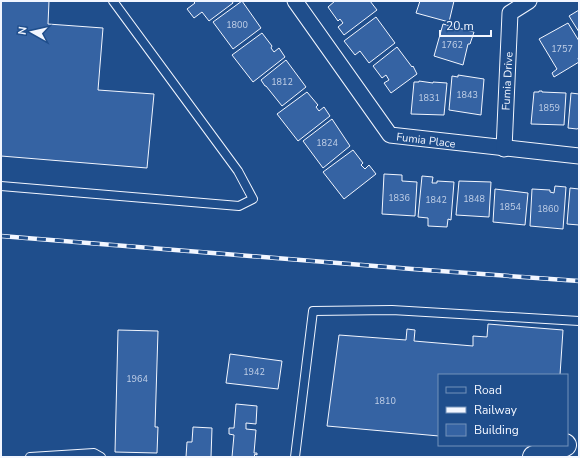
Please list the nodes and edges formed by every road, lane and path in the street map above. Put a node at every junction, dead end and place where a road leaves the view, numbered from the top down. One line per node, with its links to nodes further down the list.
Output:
1 (113, 1): 6 (lane)
2 (295, 1): 4 (street, Fumia Place)
3 (529, 1): 4 (street, Fumia Drive)
4 (504, 149): 5 (street, Fumia Place)
5 (579, 156)
6 (1, 186)
7 (579, 321): 13 (lane)
8 (579, 439): 9 (main road)
9 (568, 443)
10 (561, 446): 14 (main road)
11 (30, 457): 12 (lane)
12 (101, 457)
13 (295, 457)
14 (534, 457)

